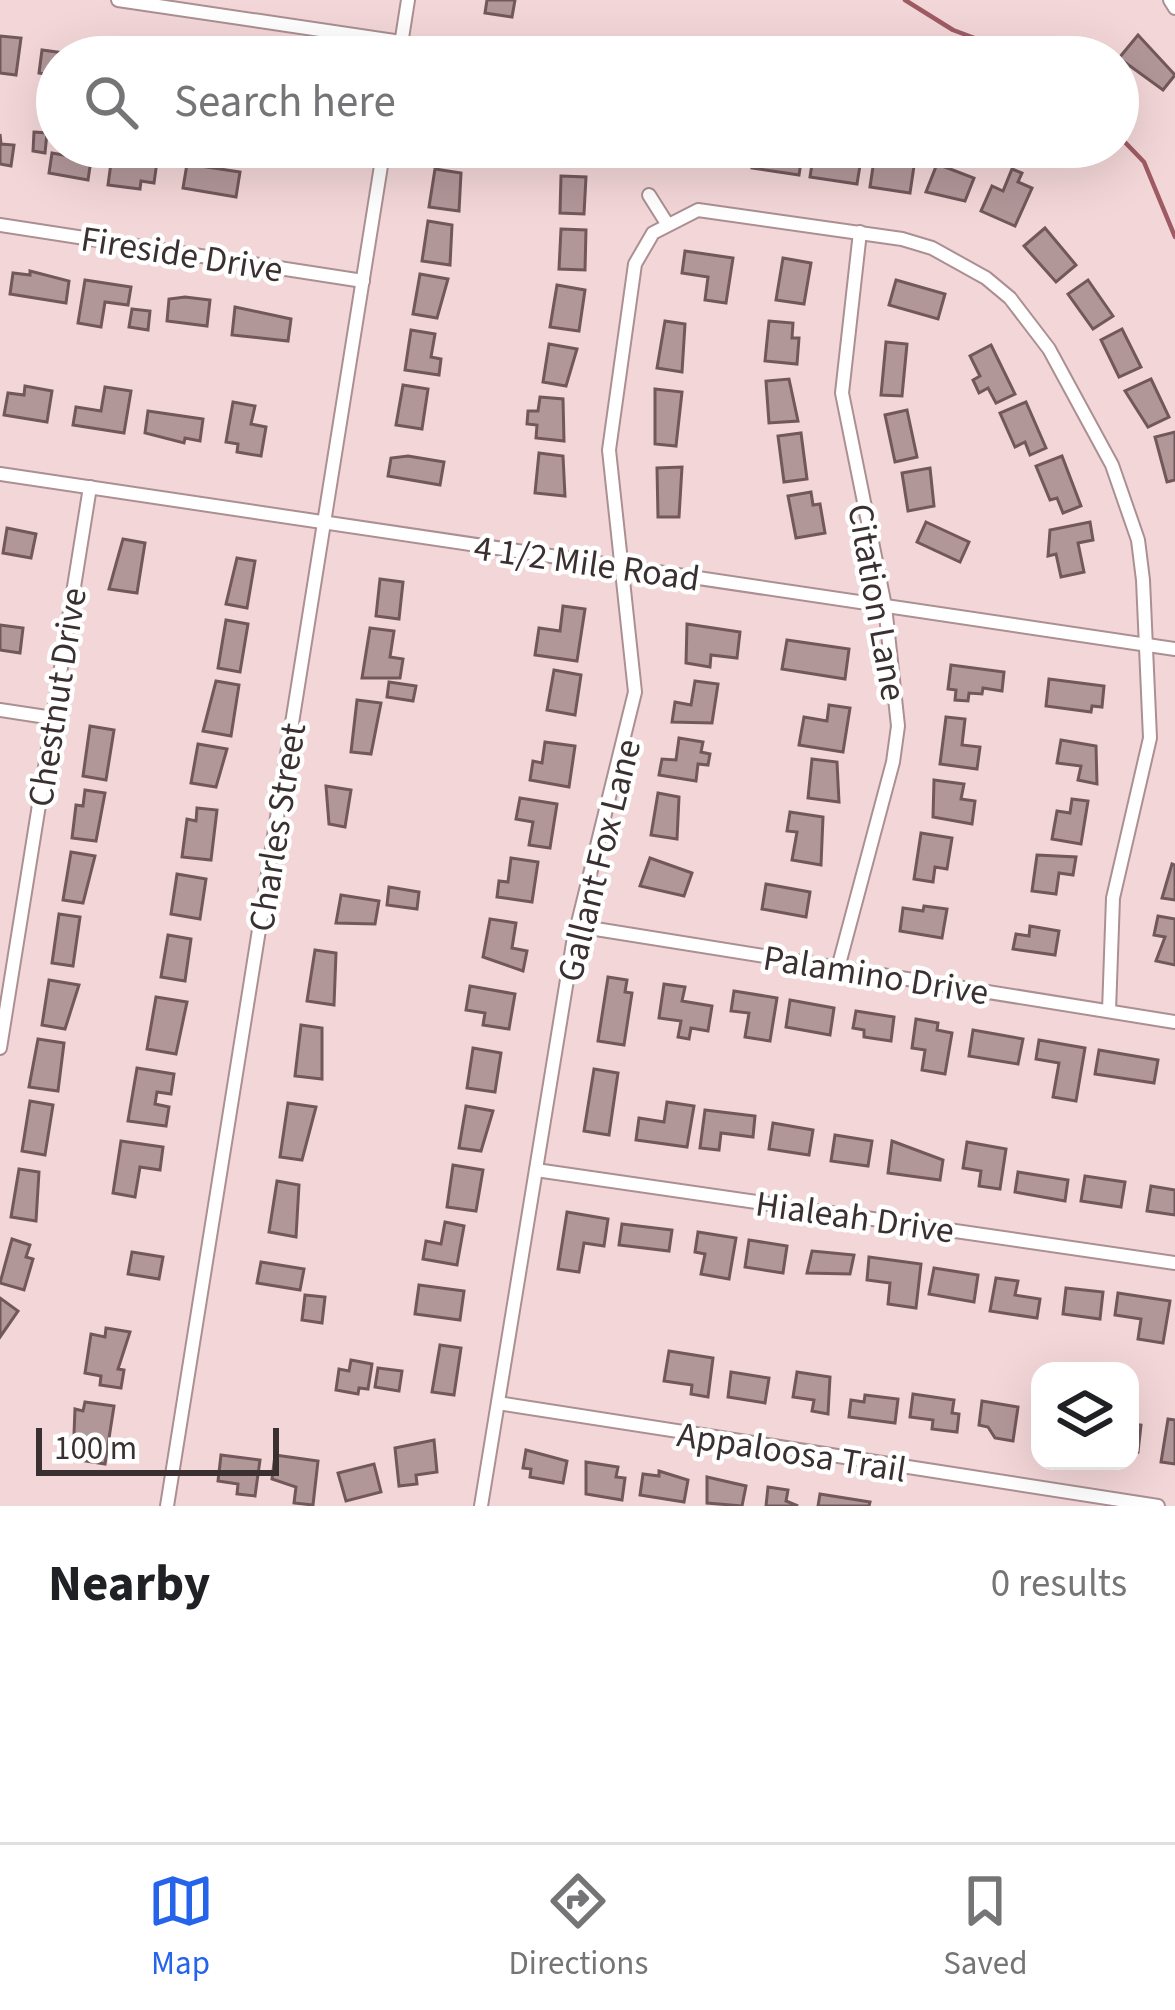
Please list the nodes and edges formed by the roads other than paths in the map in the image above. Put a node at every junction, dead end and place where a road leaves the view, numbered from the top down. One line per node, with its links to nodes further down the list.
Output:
1 (118, 0): 5 (street)
2 (408, 0): 6 (street)
3 (1170, 0): 4 (street)
4 (1175, 8)
5 (366, 36)
6 (402, 36)
7 (381, 168): 12 (street, Charles Street)
8 (649, 195): 9 (street)
9 (666, 222): 11 (street); 16 (street, Gallant Fox Lane)
10 (0, 225): 12 (street, Fireside Drive)
11 (860, 232): 17 (street, Citation Lane); 18 (street)
12 (363, 280): 15 (street, Charles Street)
13 (0, 474): 14 (street, 4 1/2 Mile Road)
14 (90, 488): 15 (street, 4 1/2 Mile Road); 21 (street, Chestnut Drive)
15 (324, 523): 16 (street, 4 1/2 Mile Road); 30 (street, Charles Street)
16 (622, 567): 17 (street, 4 1/2 Mile Road); 22 (street, Gallant Fox Lane)
17 (885, 606): 18 (street, 4 1/2 Mile Road); 23 (street, Citation Lane)
18 (1147, 645): 19 (street, 4 1/2 Mile Road); 24 (street)
19 (1175, 649)
20 (0, 710): 21 (street)
21 (53, 718): 26 (street, Chestnut Drive)
22 (577, 926): 23 (street, Palamino Drive); 27 (street, Gallant Fox Lane)
23 (838, 968): 24 (street, Palamino Drive)
24 (1109, 1011): 25 (street, Palamino Drive)
25 (1175, 1022)
26 (0, 1048)
27 (536, 1170): 28 (street, Hialeah Drive); 29 (street, Gallant Fox Lane)
28 (1175, 1263)
29 (498, 1403): 31 (street, Gallant Fox Lane); 32 (street, Appaloosa Trail)
30 (167, 1506)
31 (481, 1506)
32 (1159, 1506)

